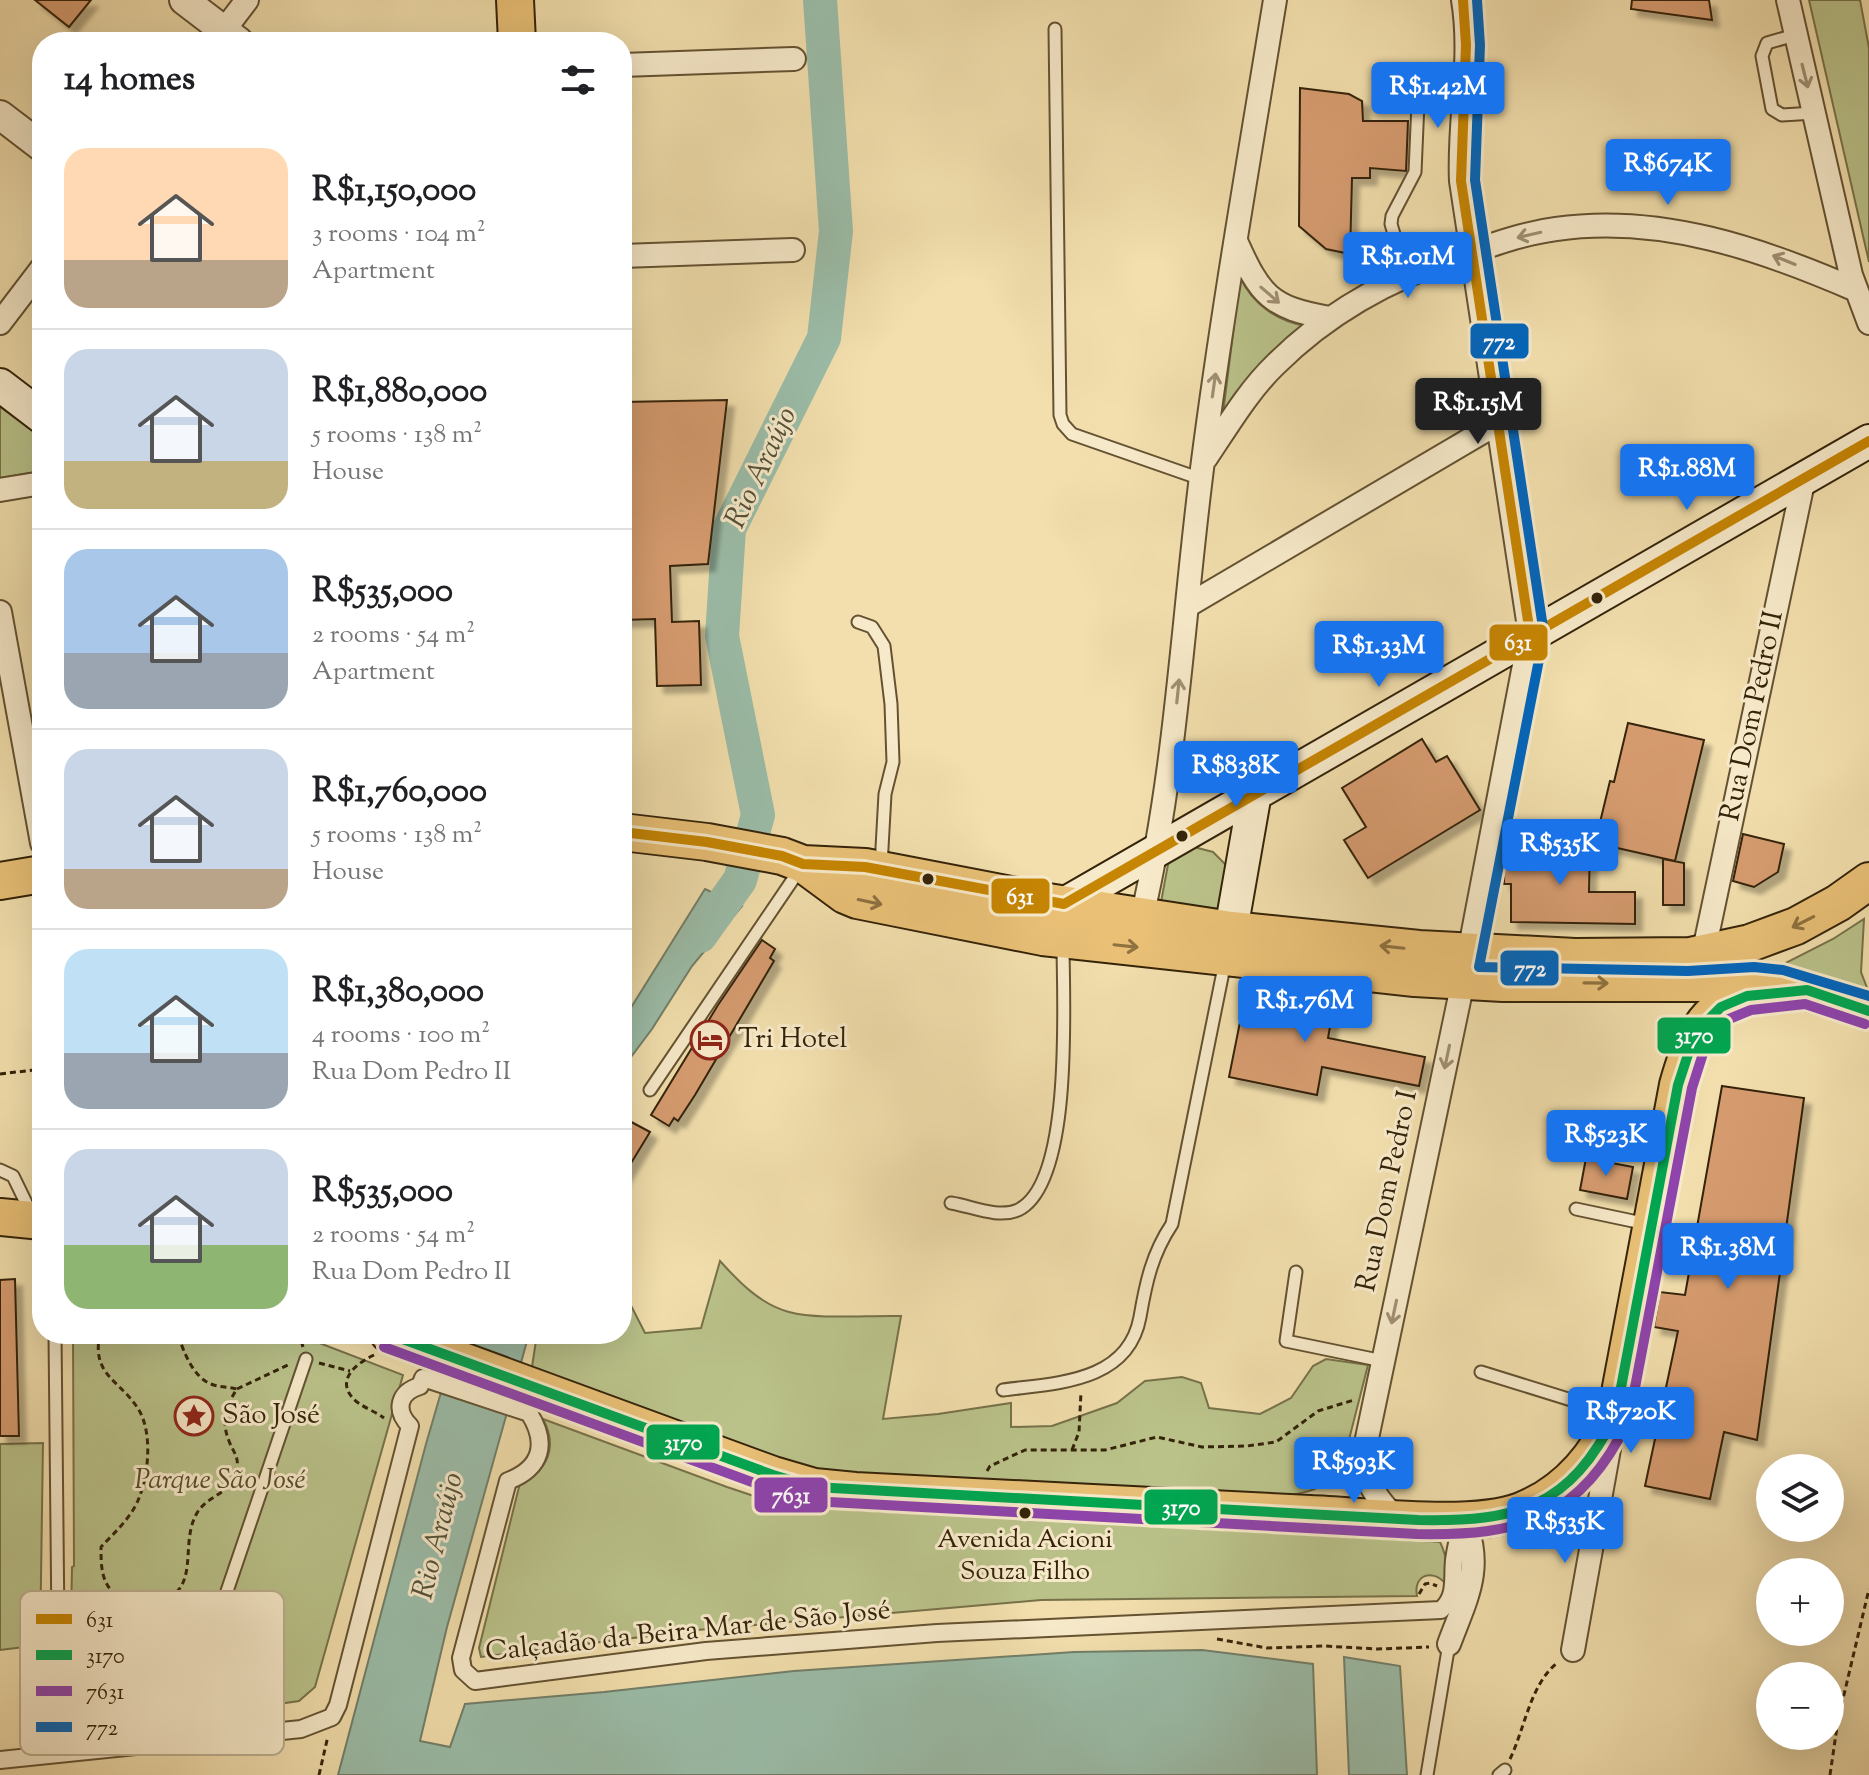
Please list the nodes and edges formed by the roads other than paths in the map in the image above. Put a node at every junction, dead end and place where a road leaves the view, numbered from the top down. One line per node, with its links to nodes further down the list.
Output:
1 (184, 0): 8 (street)
2 (247, 0): 9 (street)
3 (515, 0): 10 (main road)
4 (1275, 0): 18 (street)
5 (1463, 0): 20 (street, Rua Dom Pedro I)
6 (1788, 0): 11 (street)
7 (1055, 29): 32 (lane)
8 (219, 32)
9 (229, 32)
10 (517, 32)
11 (1795, 35): 15 (street, one-way to 15); 15 (lane)
12 (794, 59): 13 (street)
13 (632, 65)
14 (1418, 103): 22 (lane)
15 (1814, 113): 24 (street)
16 (0, 115): 17 (street)
17 (32, 139)
18 (1236, 240): 25 (street, one-way to 25); 32 (street, one-way to 18)
19 (793, 250): 21 (street)
20 (1472, 251): 22 (street); 24 (street, one-way to 20); 30 (street, Rua Dom Pedro I)
21 (632, 256)
22 (1406, 275): 25 (street)
23 (32, 281): 26 (street)
24 (1856, 290): 27 (street)
25 (1330, 318): 32 (street)
26 (0, 323)
27 (1869, 323)
28 (0, 385): 29 (main road)
29 (32, 409)
30 (1498, 423): 36 (street); 39 (street, Rua Dom Pedro I)
31 (1869, 441): 33 (main road)
32 (1202, 471): 36 (street)
33 (1804, 478): 39 (main road); 55 (street, Rua Dom Pedro II)
34 (32, 485): 35 (street)
35 (0, 490)
36 (1187, 606): 44 (street, one-way to 36)
37 (0, 612): 40 (street)
38 (858, 622): 47 (lane)
39 (1530, 634): 41 (main road); 56 (street, Rua Dom Pedro I)
40 (32, 788)
41 (1255, 793): 42 (main road); 45 (main road)
42 (1194, 829): 44 (main road); 45 (main road)
43 (632, 833): 46 (main road)
44 (1156, 852): 51 (main road); 52 (street)
45 (1244, 854): 54 (main road)
46 (792, 860): 47 (main road); 53 (main road, one-way to 53); 59 (lane)
47 (881, 870): 51 (main road)
48 (32, 876): 49 (main road)
49 (0, 881)
50 (1869, 881): 55 (main road, one-way to 55)
51 (1064, 904): 52 (main road)
52 (1142, 917): 54 (main road)
53 (1063, 940): 54 (main road, one-way to 54); 61 (lane)
54 (1228, 944): 56 (main road); 72 (lane)
55 (1703, 955): 56 (main road)
56 (1466, 967): 57 (main road, one-way to 57); 69 (street, Rua Dom Pedro I, one-way to 69)
57 (1807, 990): 58 (main road); 64 (main road)
58 (1869, 1011)
59 (650, 1090)
60 (0, 1170): 63 (lane)
61 (951, 1203)
62 (1576, 1209): 64 (lane)
63 (26, 1219)
64 (1652, 1225): 74 (main road)
65 (1296, 1272): 69 (lane)
66 (55, 1344): 78 (lane)
67 (402, 1344): 70 (main road)
68 (306, 1359): 79 (lane)
69 (1383, 1361): 76 (street, Rua Dom Pedro I)
70 (428, 1365): 73 (main road); 82 (street)
71 (1481, 1372): 74 (lane)
72 (1003, 1390)
73 (534, 1401): 76 (main road); 77 (street, Calçadão da Beira Mar de São José)
74 (1616, 1414): 75 (main road)
75 (1595, 1475): 77 (main road); 81 (street)
76 (1396, 1518): 77 (main road)
77 (1464, 1520): 80 (street)
78 (58, 1591)
79 (226, 1591)
80 (1449, 1644): 85 (lane)
81 (1573, 1650)
82 (284, 1731)
83 (49, 1755): 84 (street)
84 (0, 1760)
85 (1427, 1775)

